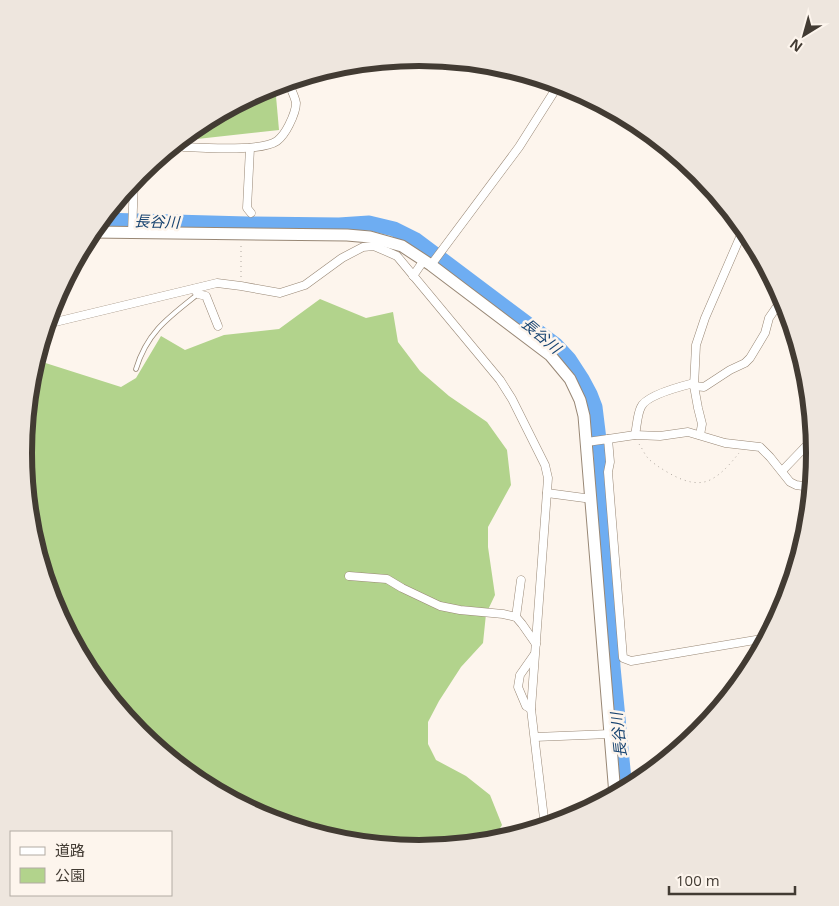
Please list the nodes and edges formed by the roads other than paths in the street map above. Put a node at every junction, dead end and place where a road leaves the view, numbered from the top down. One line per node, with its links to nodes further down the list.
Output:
1 (291, 88): 4 (street)
2 (555, 91): 10 (street)
3 (183, 147): 4 (street)
4 (250, 148): 6 (street)
5 (134, 193): 8 (street)
6 (251, 213)
7 (102, 232): 8 (street)
8 (132, 233): 10 (street)
9 (740, 237): 17 (street)
10 (428, 262): 11 (street); 21 (street)
11 (413, 276): 12 (street); 25 (street)
12 (196, 291): 14 (street); 15 (street); 16 (lane)
13 (777, 306): 17 (street)
14 (56, 322)
15 (218, 326)
16 (136, 369)
17 (694, 385): 18 (street); 19 (street)
18 (633, 435): 19 (street); 20 (street)
19 (700, 435): 23 (street)
20 (608, 439): 21 (street); 30 (street)
21 (587, 442): 26 (street)
22 (806, 446): 23 (street)
23 (782, 471): 24 (street)
24 (805, 487)
25 (547, 493): 26 (street); 31 (street)
26 (592, 500): 34 (street)
27 (349, 576): 29 (street)
28 (521, 580): 29 (street)
29 (516, 617): 31 (street)
30 (759, 639)
31 (536, 644): 32 (street)
32 (535, 654): 33 (street); 33 (street)
33 (531, 708): 35 (street)
34 (610, 734): 35 (street); 36 (street)
35 (534, 737): 37 (street)
36 (614, 787)
37 (544, 819)

